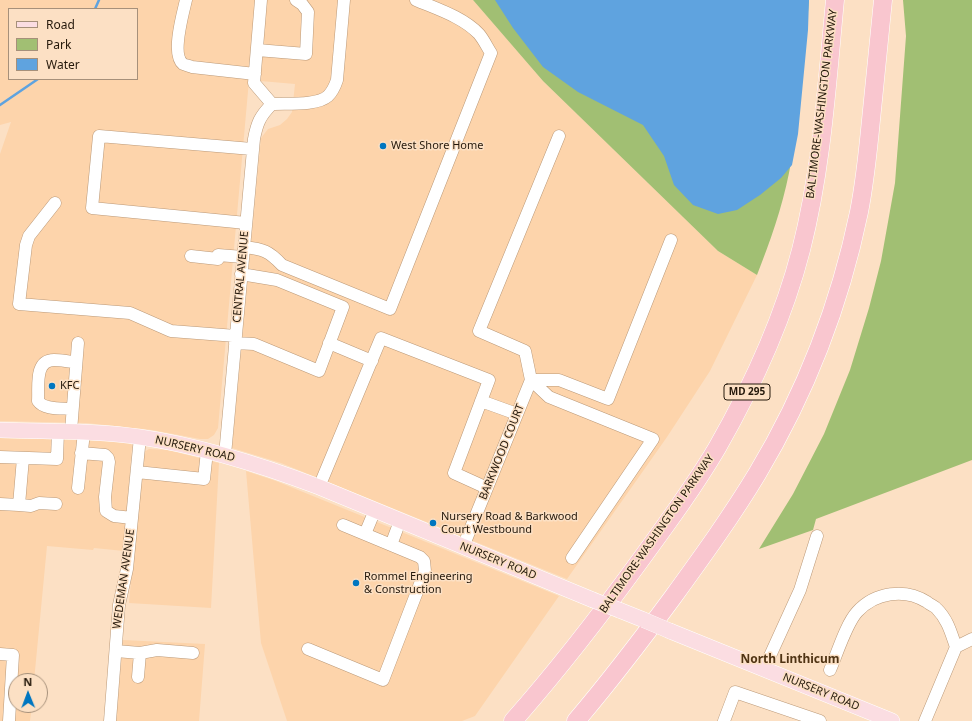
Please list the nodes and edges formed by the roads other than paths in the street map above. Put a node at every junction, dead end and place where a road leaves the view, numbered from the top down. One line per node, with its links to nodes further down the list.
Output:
1 (186, 0): 9 (street)
2 (261, 0): 8 (street)
3 (296, 0): 8 (street)
4 (344, 0): 10 (street)
5 (416, 0): 16 (street)
6 (835, 0): 64 (highway, BALTIMORE-WASHINGTON PARKWAY / MD 295)
7 (883, 0): 65 (highway)
8 (257, 50): 9 (street)
9 (255, 74): 10 (street)
10 (272, 104): 12 (street, CENTRAL AVENUE)
11 (560, 136): 24 (street)
12 (252, 150): 14 (street, CENTRAL AVENUE); 14 (street)
13 (55, 203): 19 (street)
14 (246, 222): 16 (street, CENTRAL AVENUE)
15 (672, 240): 24 (street)
16 (243, 252): 17 (street); 18 (street, CENTRAL AVENUE)
17 (191, 256)
18 (241, 274): 19 (street, CENTRAL AVENUE); 21 (street)
19 (235, 339): 21 (street); 33 (street, CENTRAL AVENUE)
20 (78, 343): 23 (street)
21 (329, 343): 22 (street)
22 (372, 361): 25 (street); 37 (street)
23 (76, 362): 26 (street); 26 (street)
24 (531, 380): 27 (street, BARKWOOD COURT); 51 (street)
25 (481, 401): 27 (street); 39 (street)
26 (72, 409): 29 (street)
27 (517, 414): 39 (street, BARKWOOD COURT)
28 (0, 430): 29 (main road, NURSERY ROAD)
29 (71, 431): 30 (main road, NURSERY ROAD); 32 (street); 35 (street)
30 (140, 437): 31 (main road, NURSERY ROAD); 36 (street, WEDEMAN AVENUE)
31 (207, 451): 33 (main road, NURSERY ROAD); 36 (street)
32 (81, 453): 38 (street); 44 (street)
33 (225, 455): 37 (main road, NURSERY ROAD)
34 (0, 457): 35 (street)
35 (23, 458): 42 (street)
36 (137, 472): 44 (street, WEDEMAN AVENUE)
37 (319, 487): 43 (main road, NURSERY ROAD)
38 (78, 488)
39 (487, 488): 50 (street, BARKWOOD COURT)
40 (0, 504): 42 (street)
41 (56, 504): 42 (street)
42 (19, 505)
43 (375, 510): 45 (main road, NURSERY ROAD); 47 (street)
44 (132, 518): 55 (street, WEDEMAN AVENUE)
45 (400, 521): 49 (street); 50 (main road, NURSERY ROAD)
46 (343, 525): 47 (street)
47 (365, 534): 49 (street)
48 (817, 536): 59 (street)
49 (391, 545): 54 (street)
50 (463, 547): 59 (main road, NURSERY ROAD, bridge)
51 (572, 558)
52 (972, 639): 53 (street)
53 (956, 647): 60 (street); 69 (street)
54 (308, 649)
55 (116, 651): 56 (street); 63 (street, WEDEMAN AVENUE)
56 (140, 653): 57 (street); 61 (street)
57 (193, 653)
58 (0, 654): 62 (street)
59 (764, 669): 68 (main road, NURSERY ROAD)
60 (830, 670)
61 (138, 677)
62 (9, 721)
63 (110, 721)
64 (513, 721)
65 (576, 721)
66 (724, 721): 67 (street)
67 (820, 721)
68 (891, 721)
69 (925, 721)

